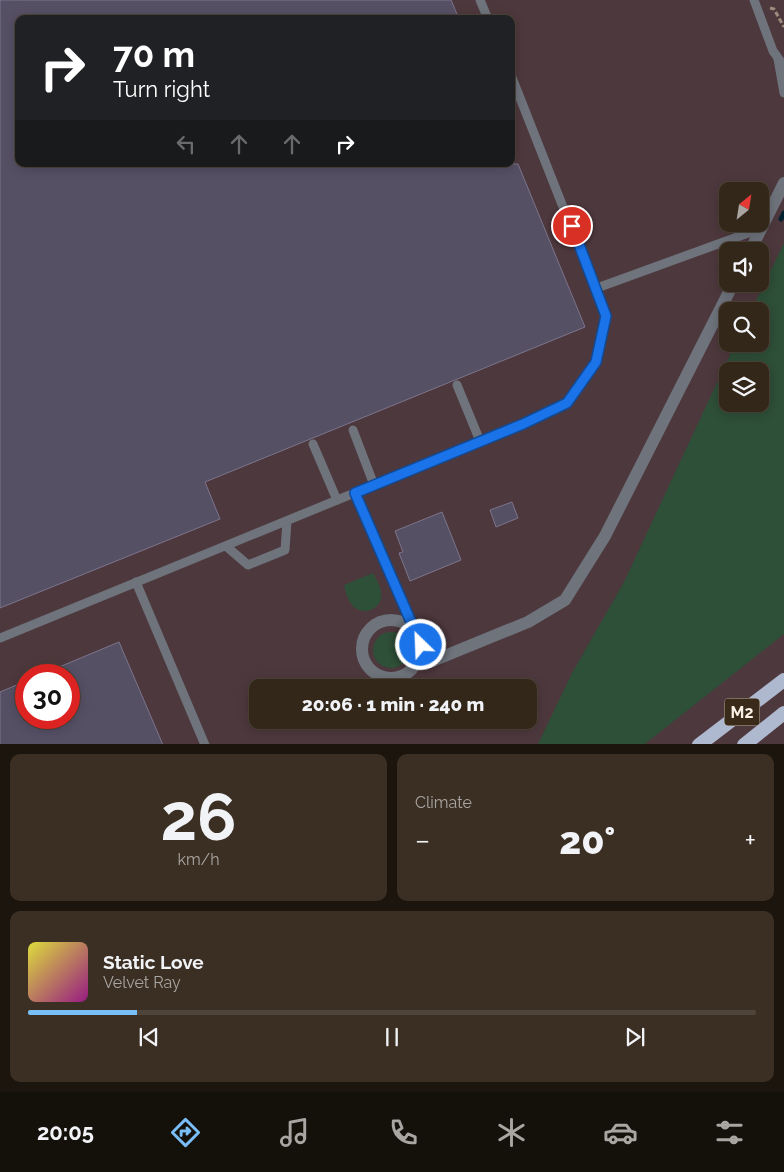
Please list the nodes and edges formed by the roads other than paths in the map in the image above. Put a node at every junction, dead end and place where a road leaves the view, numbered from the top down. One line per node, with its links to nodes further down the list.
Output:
1 (480, 0): 3 (lane)
2 (754, 0): 4 (lane)
3 (486, 15)
4 (782, 61): 6 (lane)
5 (515, 85): 10 (lane)
6 (784, 93)
7 (784, 182): 8 (street)
8 (769, 213)
9 (751, 232): 10 (lane)
10 (597, 288): 14 (lane)
11 (729, 292): 24 (street)
12 (457, 385): 14 (lane)
13 (353, 430): 16 (lane)
14 (480, 441): 16 (lane)
15 (313, 444): 18 (lane)
16 (374, 485): 17 (lane)
17 (355, 493): 18 (lane); 22 (lane)
18 (337, 500): 19 (lane)
19 (287, 521): 20 (lane); 20 (lane)
20 (226, 546): 21 (lane)
21 (136, 582): 23 (lane); 27 (lane)
22 (414, 630): 24 (street); 24 (street)
23 (0, 638)
24 (418, 661)
25 (784, 680): 28 (highway, M2)
26 (784, 713): 29 (highway, M2)
27 (205, 744)
28 (699, 744)
29 (744, 744)

